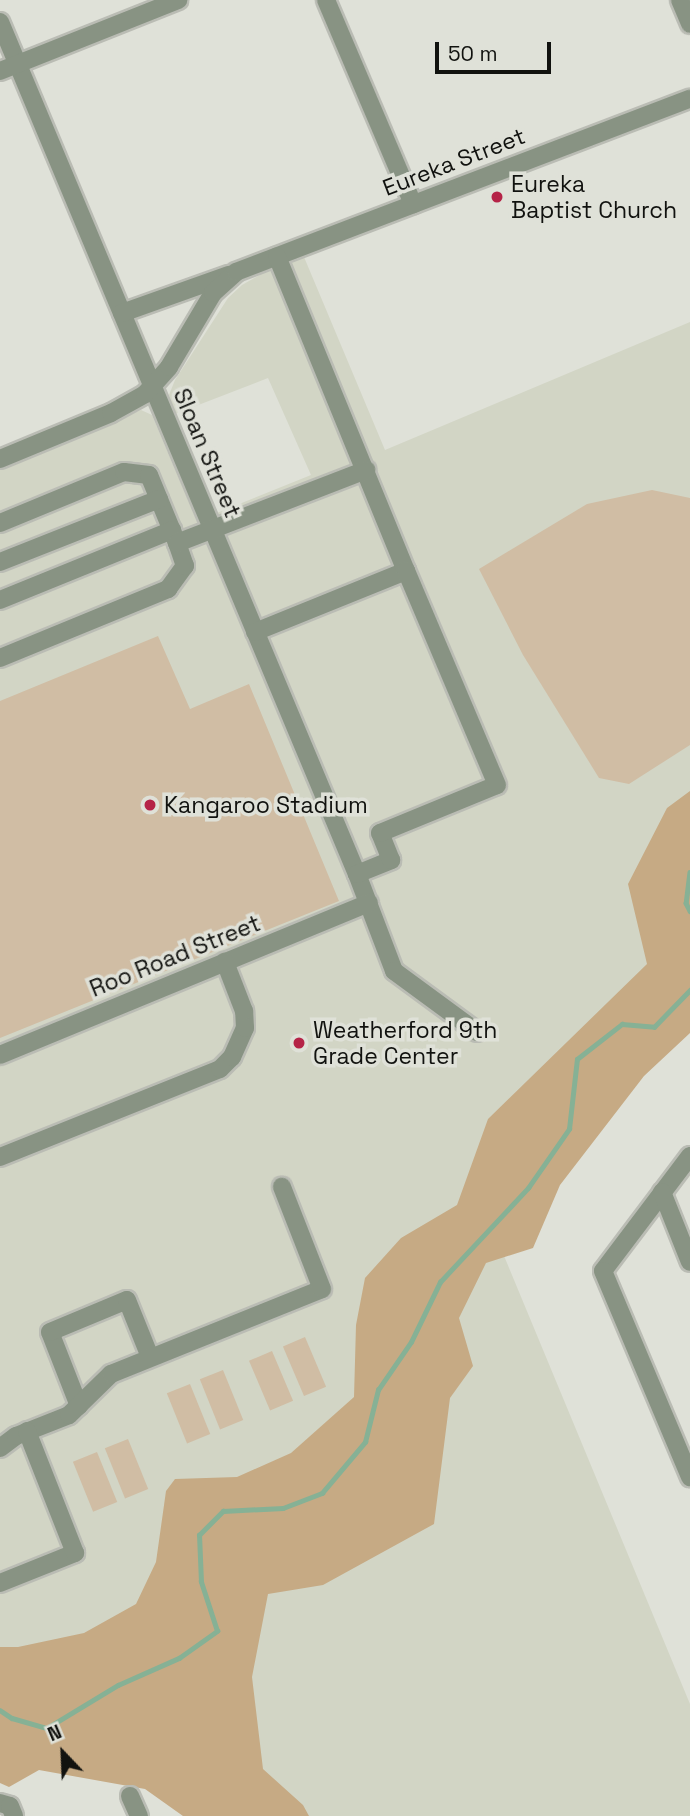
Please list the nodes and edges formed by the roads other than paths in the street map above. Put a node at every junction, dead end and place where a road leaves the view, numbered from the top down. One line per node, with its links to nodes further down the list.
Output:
1 (178, 0): 6 (street)
2 (326, 0): 9 (street)
3 (680, 0): 5 (street)
4 (0, 22): 6 (street, Sloan Street)
5 (690, 24)
6 (18, 64): 7 (street); 12 (street, Sloan Street)
7 (0, 71)
8 (690, 99): 9 (street, Eureka Street)
9 (414, 204): 10 (street, Eureka Street)
10 (277, 256): 11 (street, Eureka Street); 15 (street)
11 (236, 272): 12 (street, Eureka Street); 13 (street, Eureka Street)
12 (122, 313): 13 (street, Sloan Street)
13 (152, 385): 14 (street, Eureka Street); 18 (street, Sloan Street)
14 (0, 459)
15 (366, 470): 18 (street); 21 (street)
16 (159, 499): 17 (street); 19 (street); 20 (street)
17 (0, 523)
18 (212, 528): 19 (street); 23 (street, Sloan Street)
19 (175, 536): 22 (street); 24 (street)
20 (0, 562)
21 (406, 571): 23 (street); 25 (street)
22 (0, 600)
23 (255, 632): 25 (street, Sloan Street)
24 (0, 658)
25 (357, 874): 26 (street, Sloan Street)
26 (369, 903): 27 (street, Roo Road Street); 28 (street, Sloan Street)
27 (225, 962): 29 (street, Roo Road Street); 31 (street)
28 (477, 1032)
29 (0, 1055)
30 (690, 1156): 33 (street)
31 (0, 1157)
32 (282, 1187): 35 (street)
33 (662, 1192): 34 (street); 39 (street)
34 (690, 1262)
35 (150, 1357): 36 (street); 36 (street)
36 (79, 1406): 37 (street)
37 (27, 1431): 38 (street); 40 (street)
38 (0, 1448)
39 (690, 1477)
40 (0, 1583)
41 (130, 1796): 44 (street)
42 (0, 1803): 43 (street)
43 (14, 1816)
44 (139, 1816)

